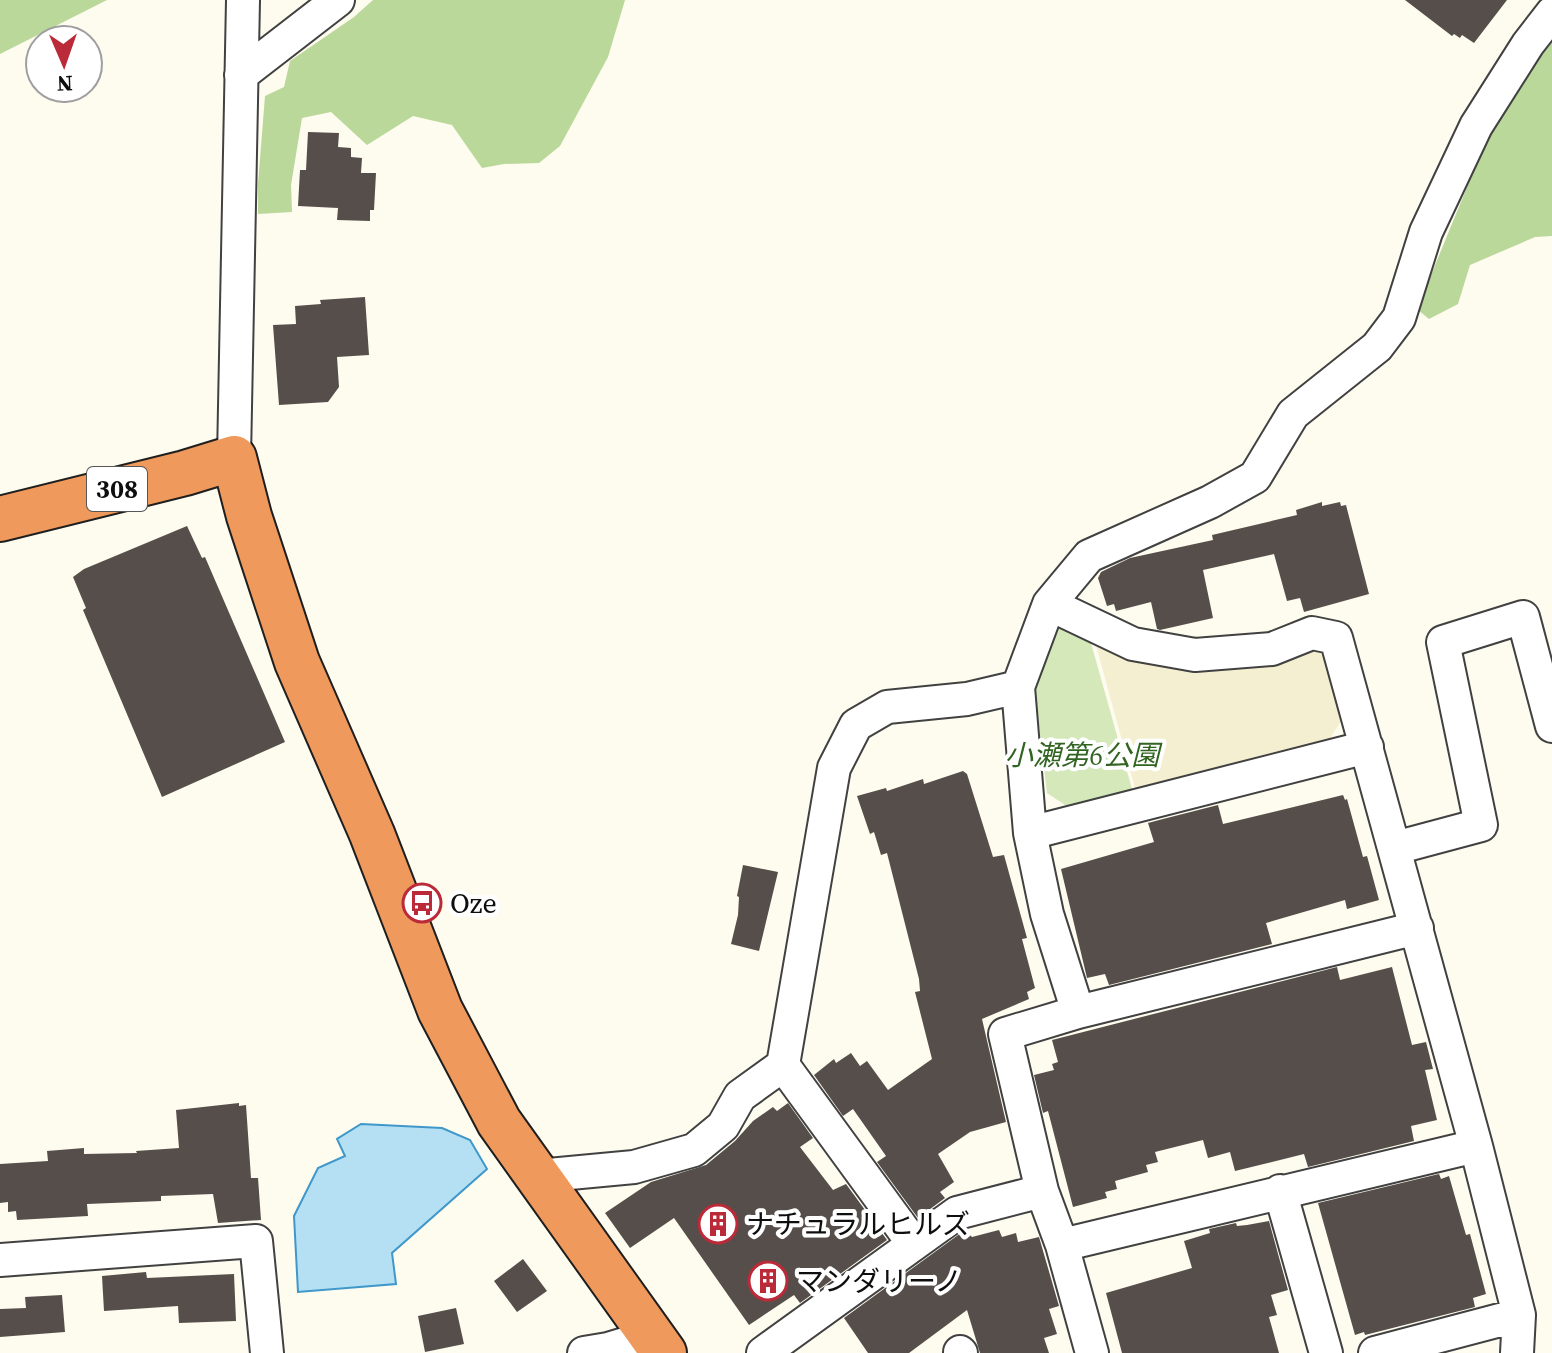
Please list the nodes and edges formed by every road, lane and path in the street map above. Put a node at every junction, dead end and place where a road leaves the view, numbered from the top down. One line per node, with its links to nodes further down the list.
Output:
1 (243, 0): 4 (street)
2 (338, 0): 4 (street)
3 (1552, 13): 7 (street)
4 (241, 75): 5 (street)
5 (234, 458): 6 (highway, 308); 17 (highway)
6 (0, 519)
7 (1049, 604): 8 (street); 10 (street)
8 (1018, 687): 11 (street); 15 (street)
9 (1552, 726): 12 (street)
10 (1367, 747): 11 (street); 12 (street)
11 (1030, 833): 14 (street)
12 (1395, 848): 13 (street)
13 (1417, 928): 14 (street); 16 (street)
14 (1078, 1012): 18 (street)
15 (783, 1065): 17 (street); 20 (street)
16 (1476, 1146): 19 (street); 23 (street)
17 (538, 1176): 24 (highway)
18 (1042, 1191): 20 (street); 21 (street)
19 (1280, 1191): 21 (street); 29 (street)
20 (913, 1243): 27 (street)
21 (1062, 1245): 28 (street)
22 (0, 1260): 25 (street)
23 (1519, 1315): 30 (street); 31 (street)
24 (657, 1345): 26 (street)
25 (267, 1353)
26 (584, 1353)
27 (763, 1353)
28 (1092, 1353)
29 (1326, 1353)
30 (1375, 1353)
31 (1517, 1353)

